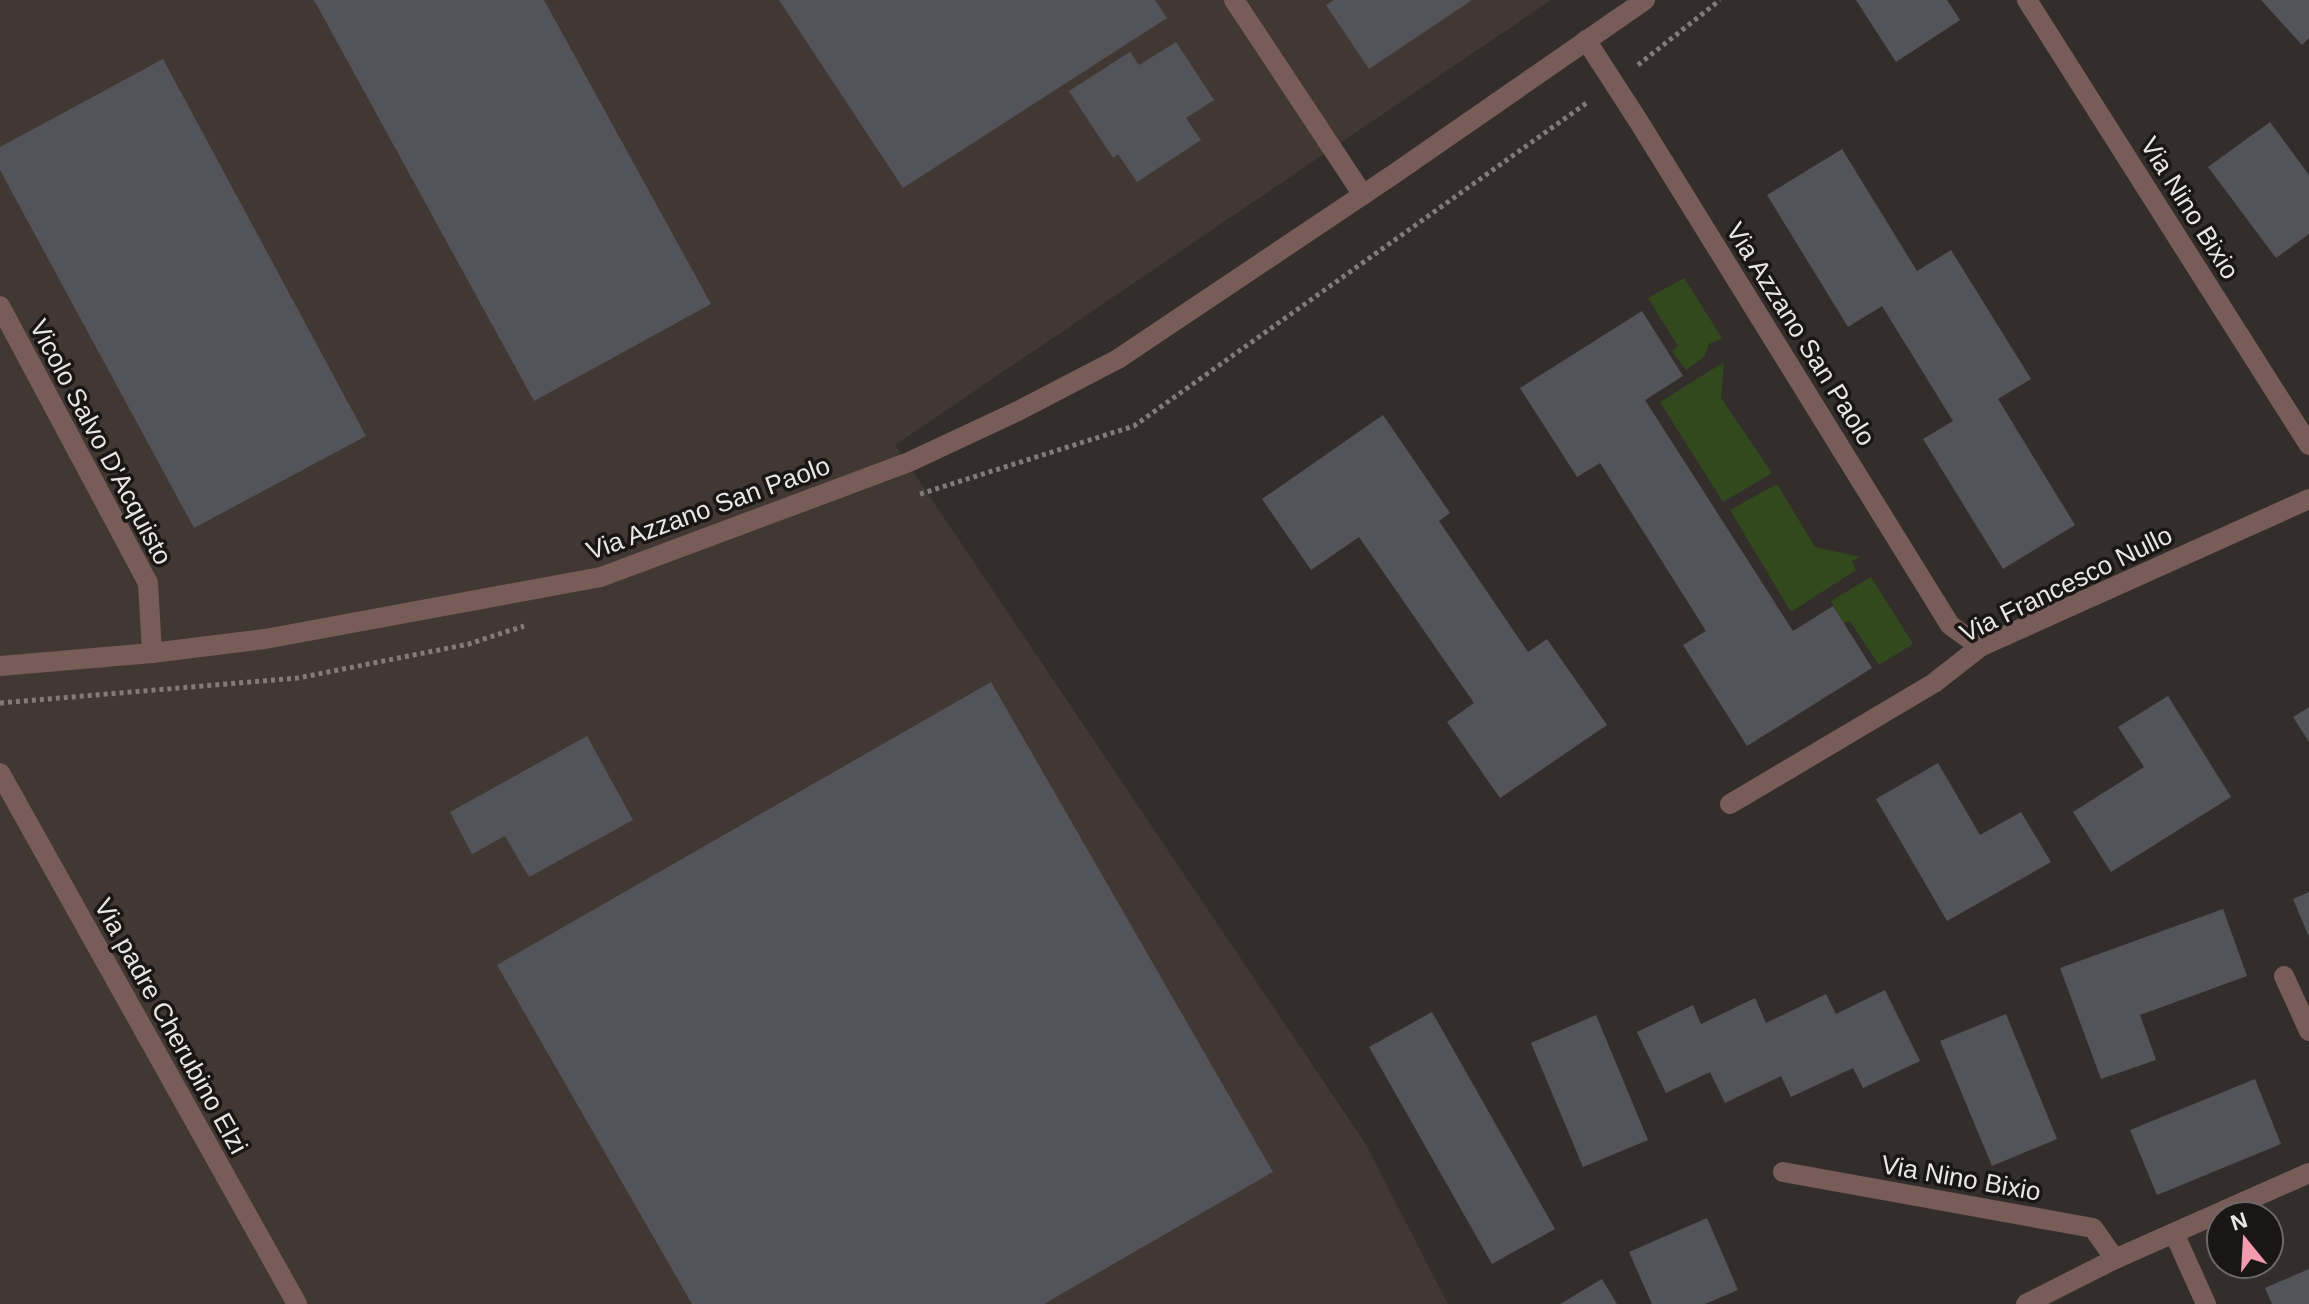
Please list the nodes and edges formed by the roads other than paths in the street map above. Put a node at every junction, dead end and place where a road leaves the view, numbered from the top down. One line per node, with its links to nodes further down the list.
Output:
1 (1234, 0): 5 (street)
2 (1645, 0): 4 (street, Via Azzano San Paolo)
3 (2027, 0): 7 (street, Via Nino Bixio)
4 (1586, 40): 5 (street, Via Azzano San Paolo); 9 (street, Via Azzano San Paolo)
5 (1363, 195): 10 (street, Via Azzano San Paolo)
6 (0, 306): 10 (street, Vicolo Salvo D'Acquisto)
7 (2309, 445)
8 (2309, 499): 9 (street, Via Francesco Nullo)
9 (1980, 647): 13 (street, Via Francesco Nullo)
10 (152, 653): 11 (street, Via Azzano San Paolo)
11 (0, 666)
12 (0, 773): 20 (street, Via padre Cherubino Elzi)
13 (1730, 804)
14 (2284, 976): 15 (street)
15 (2309, 1031)
16 (1783, 1172): 19 (street, Via Nino Bixio)
17 (2309, 1173): 18 (street)
18 (2174, 1233): 19 (street); 22 (street)
19 (2115, 1259): 21 (street)
20 (297, 1304)
21 (2026, 1304)
22 (2206, 1304)

